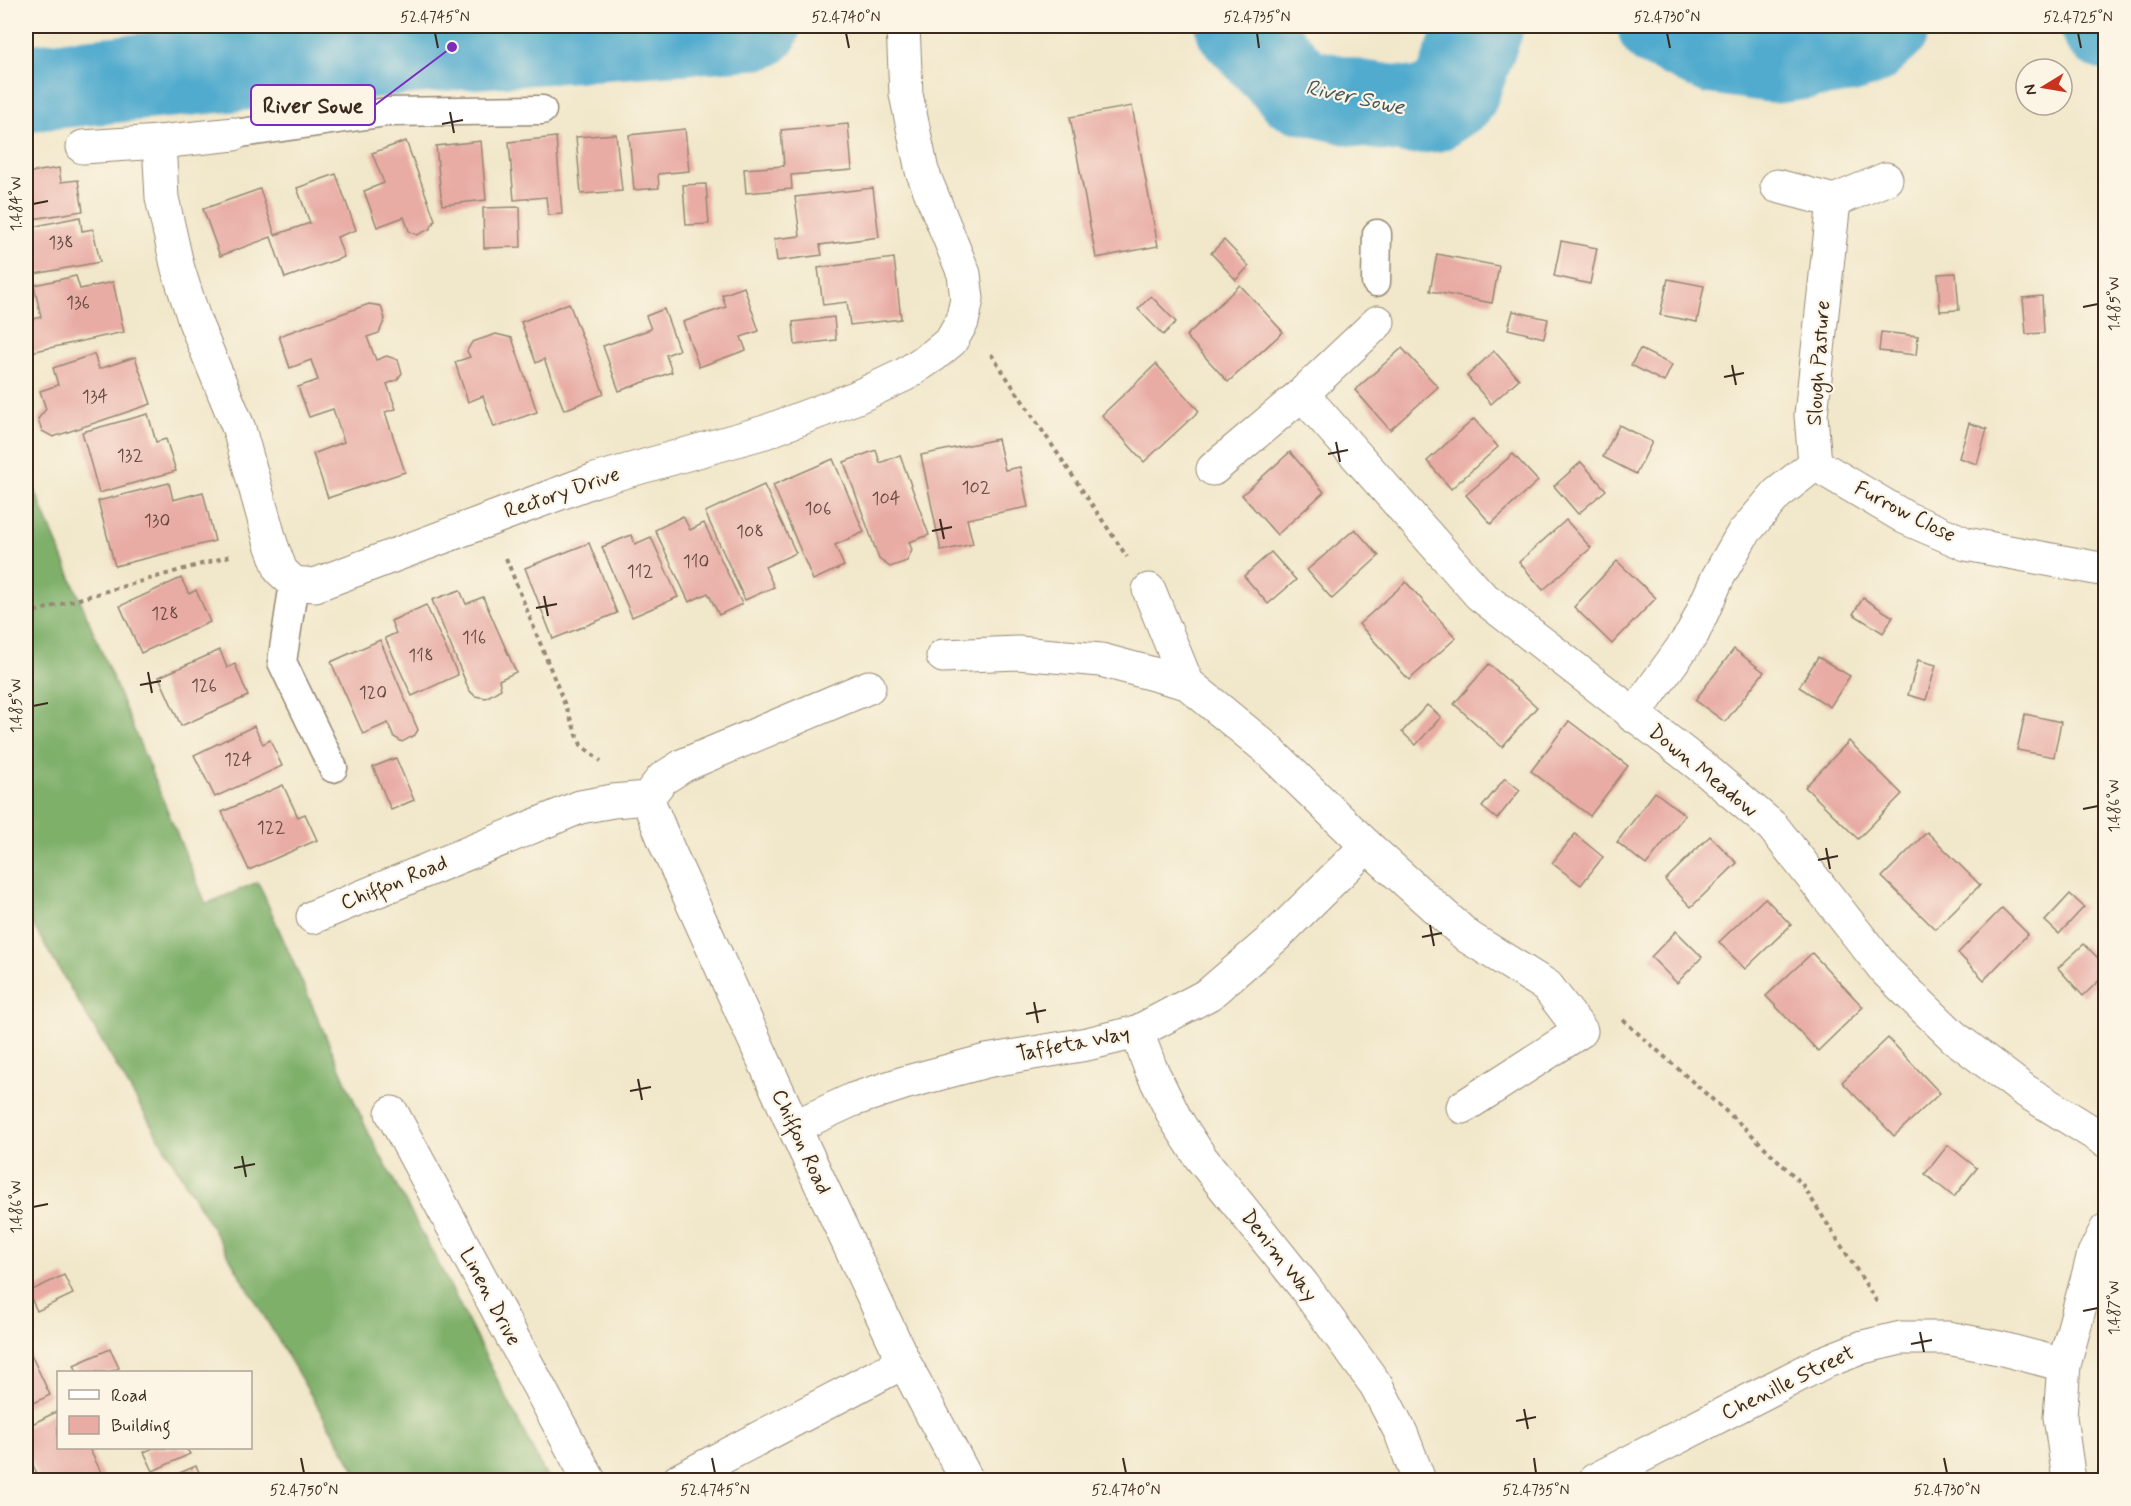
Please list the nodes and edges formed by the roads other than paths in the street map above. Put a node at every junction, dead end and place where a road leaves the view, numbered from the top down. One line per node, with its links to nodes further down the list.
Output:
1 (903, 26): 16 (street, Rectory Drive)
2 (542, 110): 3 (lane)
3 (234, 134): 4 (street)
4 (159, 142): 5 (street); 16 (street)
5 (83, 147)
6 (1886, 179): 8 (street)
7 (1777, 186): 8 (street)
8 (1834, 201): 13 (street, Slough Pasture)
9 (1377, 234): 10 (lane)
10 (1376, 282)
11 (1378, 322): 12 (street)
12 (1302, 394): 14 (street); 21 (street, Down Meadow)
13 (1815, 464): 15 (street, Furrow Close); 21 (street)
14 (1213, 469)
15 (2106, 570)
16 (294, 583): 22 (lane)
17 (1149, 590): 19 (street)
18 (943, 656): 19 (street)
19 (1187, 683): 24 (street)
20 (869, 687): 23 (street)
21 (1633, 716): 30 (street, Down Meadow)
22 (333, 768)
23 (647, 798): 25 (street, Chiffon Road); 29 (street, Chiffon Road)
24 (1367, 846): 26 (street, Taffeta Way); 27 (street)
25 (313, 917)
26 (1137, 1032): 29 (street, Taffeta Way); 37 (street, Denim Way)
27 (1463, 1107)
28 (392, 1113): 34 (street, Linen Drive)
29 (794, 1127): 32 (street, Chiffon Road)
30 (2106, 1141)
31 (2106, 1230): 33 (street)
32 (904, 1362): 35 (street); 36 (street, Chiffon Road)
33 (2064, 1365): 38 (street, Chenille Street); 39 (street)
34 (589, 1480)
35 (679, 1480)
36 (967, 1480)
37 (1419, 1480)
38 (1595, 1480)
39 (2069, 1480)

